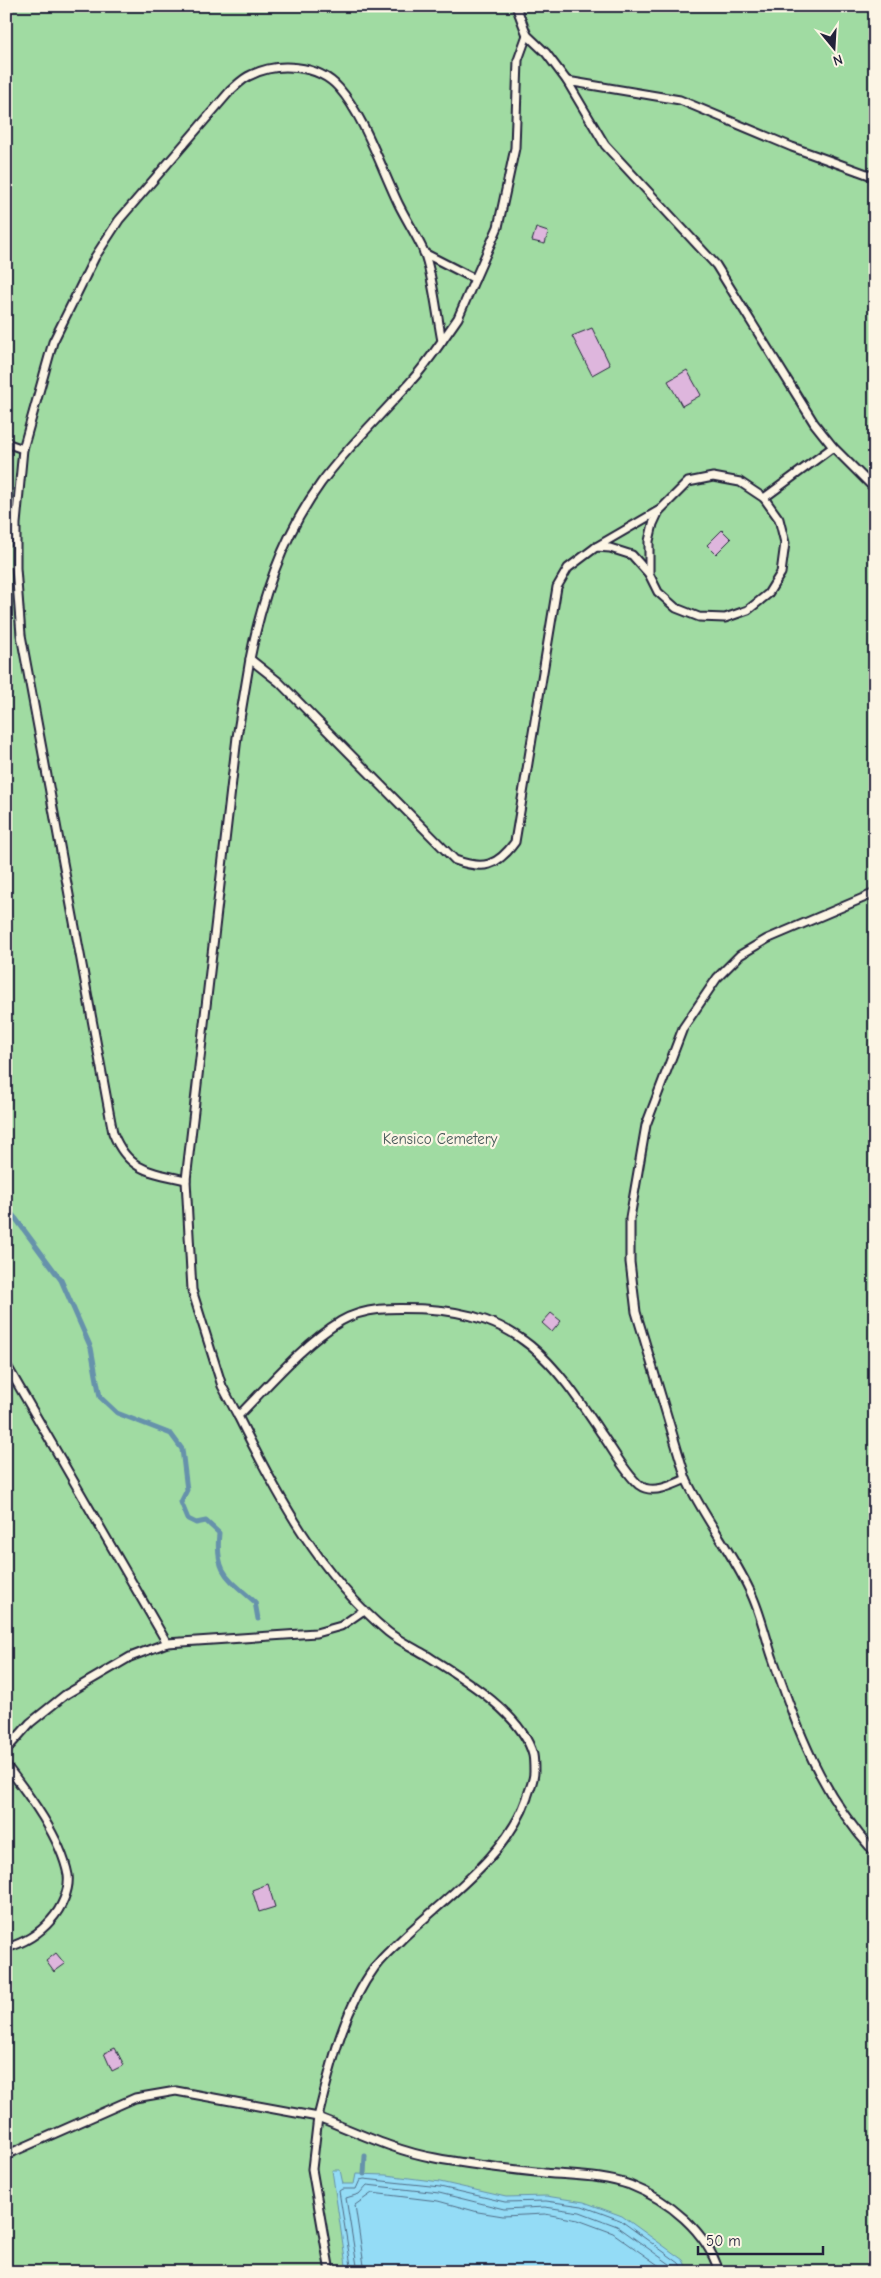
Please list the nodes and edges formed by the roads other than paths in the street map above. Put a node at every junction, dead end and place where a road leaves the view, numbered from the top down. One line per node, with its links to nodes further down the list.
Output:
1 (516, 6): 2 (lane)
2 (527, 35): 3 (lane); 6 (lane)
3 (567, 82): 4 (lane); 9 (lane)
4 (875, 177)
5 (424, 253): 6 (lane); 7 (lane); 10 (lane)
6 (476, 279): 7 (lane)
7 (442, 341): 16 (lane)
8 (6, 442): 10 (lane)
9 (833, 447): 11 (lane); 12 (lane)
10 (23, 449): 18 (lane)
11 (875, 489)
12 (764, 498): 13 (lane); 15 (lane)
13 (659, 511): 14 (lane); 15 (lane)
14 (596, 547): 15 (lane); 16 (lane)
15 (649, 574)
16 (250, 659): 18 (lane)
17 (875, 893): 21 (lane)
18 (186, 1180): 20 (lane)
19 (6, 1364): 23 (lane)
20 (238, 1416): 21 (lane); 22 (lane)
21 (686, 1479): 26 (lane)
22 (364, 1610): 23 (lane); 28 (lane)
23 (168, 1643): 24 (lane)
24 (6, 1750)
25 (6, 1765): 27 (lane)
26 (875, 1853)
27 (6, 1948)
28 (318, 2117): 29 (lane); 30 (lane); 31 (lane)
29 (6, 2156)
30 (330, 2272)
31 (719, 2272)

